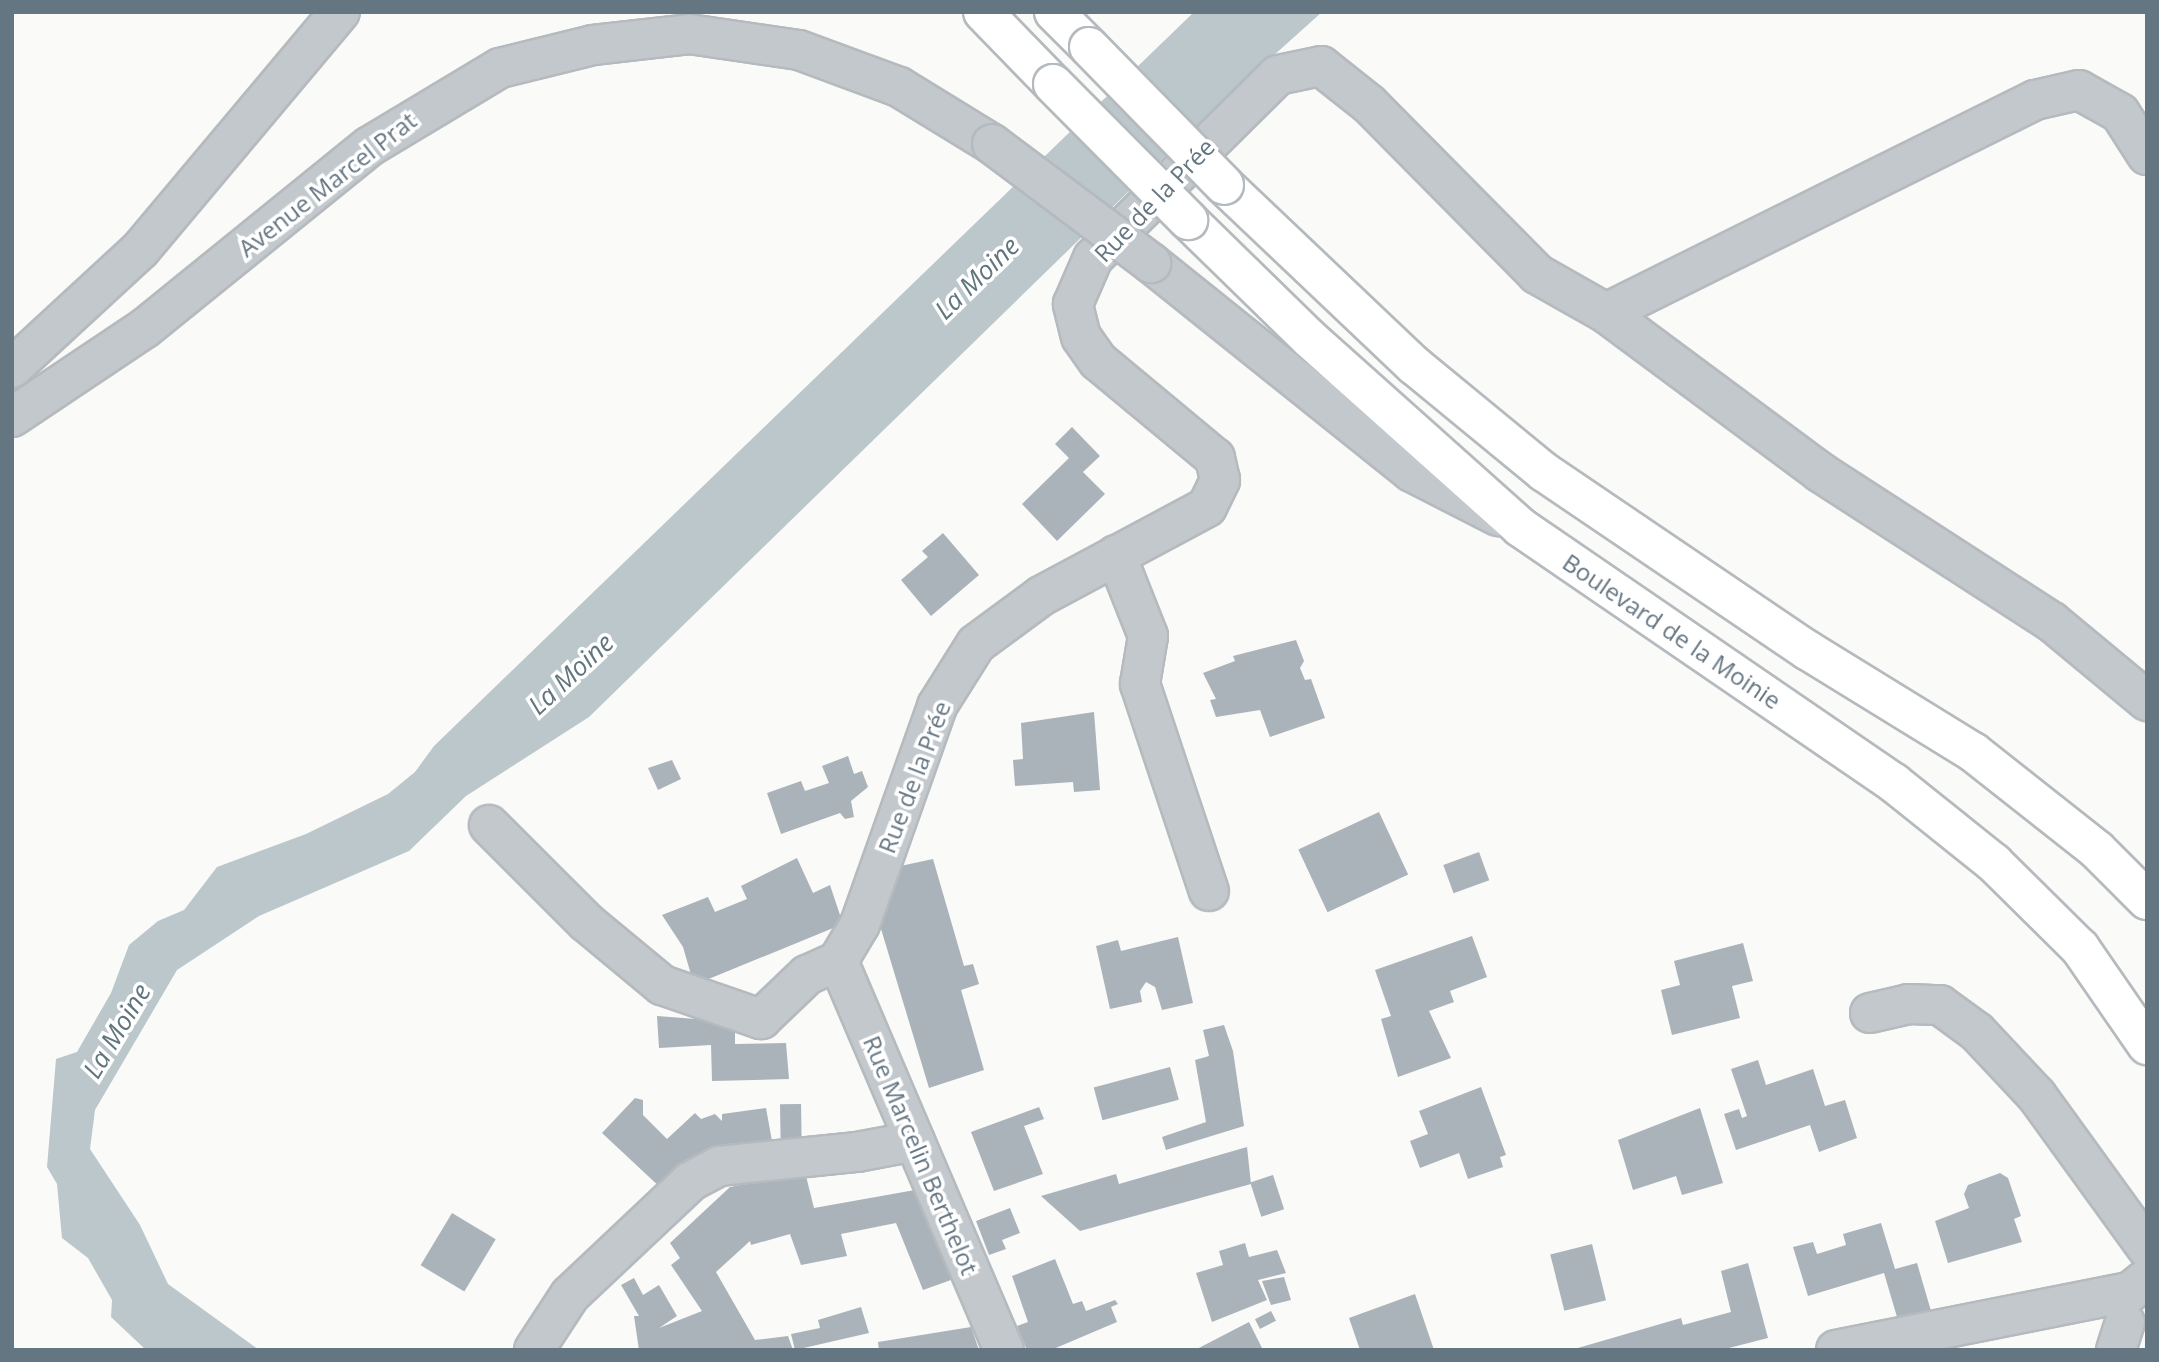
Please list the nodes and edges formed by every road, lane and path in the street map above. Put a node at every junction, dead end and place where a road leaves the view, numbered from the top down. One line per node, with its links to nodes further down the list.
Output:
1 (340, 12): 6 (street)
2 (983, 12): 8 (main road, Boulevard de la Moinie, bridge)
3 (1055, 12): 13 (main road, bridge)
4 (2147, 155): 5 (street)
5 (1606, 313): 9 (street, Rue de la Prée); 10 (street)
6 (12, 368)
7 (12, 417): 8 (street, Avenue Marcel Prat, bridge)
8 (1520, 527): 16 (main road, Boulevard de la Moinie)
9 (1116, 555): 12 (street); 14 (street, Rue de la Prée)
10 (2147, 701)
11 (489, 825): 14 (street)
12 (1209, 891)
13 (2147, 900)
14 (838, 961): 17 (street, Rue Marcelin Berthelot)
15 (1870, 1013): 18 (street)
16 (2147, 1045)
17 (915, 1141): 20 (street); 21 (street, Rue Marcelin Berthelot)
18 (2147, 1248)
19 (2147, 1278): 22 (street)
20 (534, 1350)
21 (1004, 1350)
22 (1836, 1350)

